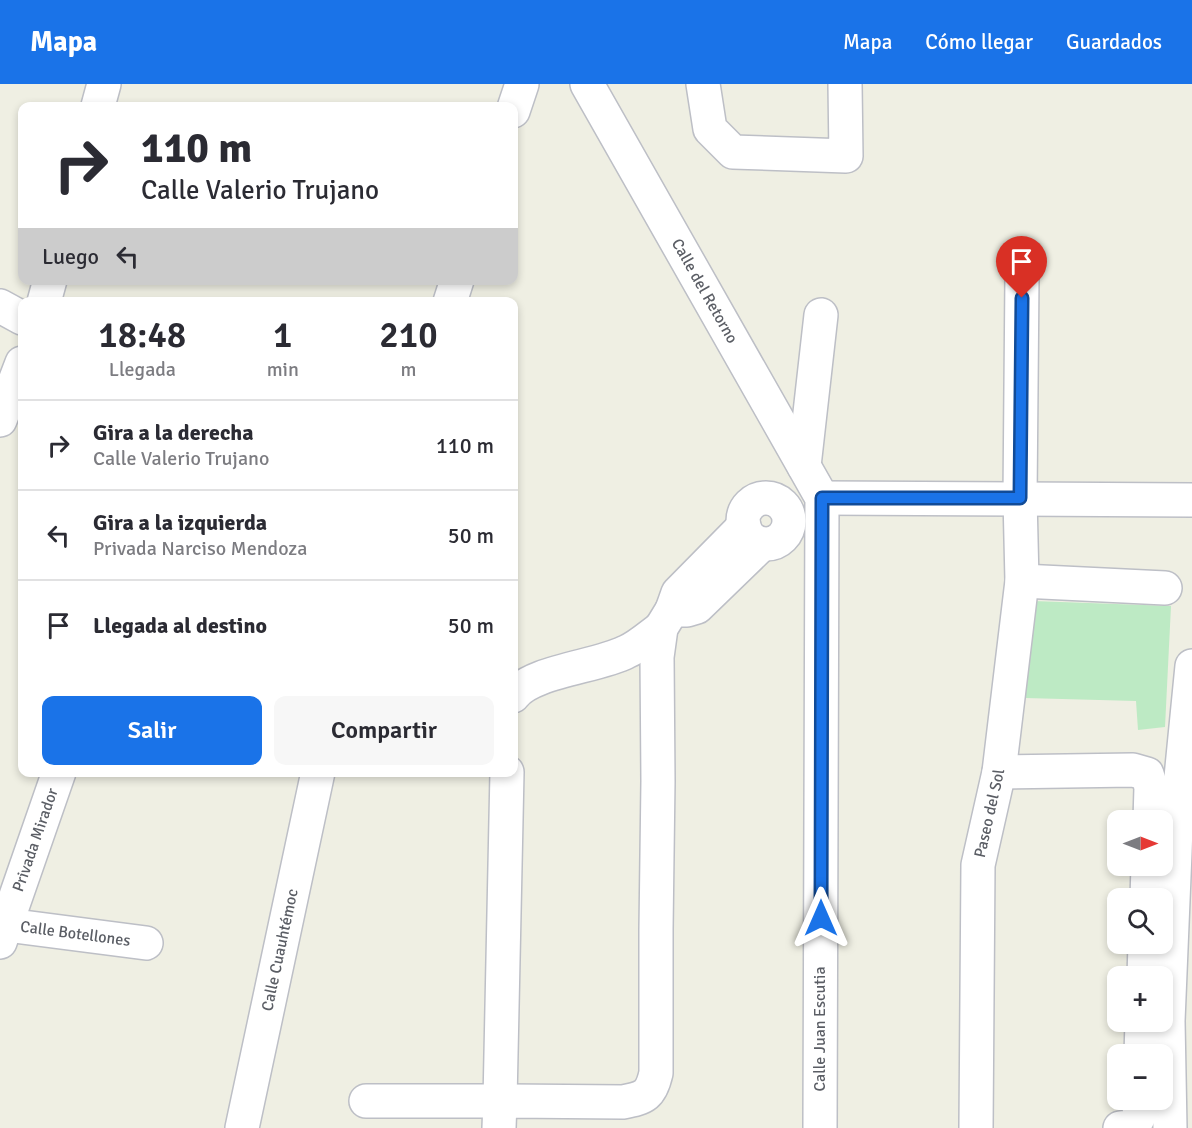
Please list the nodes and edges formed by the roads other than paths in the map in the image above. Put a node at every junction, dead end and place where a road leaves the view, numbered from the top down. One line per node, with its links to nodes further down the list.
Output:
1 (104, 84): 6 (street)
2 (522, 84): 7 (street)
3 (587, 84): 14 (street, Calle del Retorno)
4 (703, 84): 5 (street)
5 (845, 84)
6 (99, 102)
7 (516, 102)
8 (1022, 276): 15 (street, Paseo del Sol)
9 (0, 306): 11 (street)
10 (821, 315): 14 (street, Calle Juan Escutia)
11 (18, 316)
12 (18, 373): 13 (street)
13 (0, 420)
14 (814, 483): 15 (street); 19 (street); 42 (street, Calle Juan Escutia)
15 (1020, 498): 16 (street); 17 (street, Paseo del Sol)
16 (1192, 500)
17 (1022, 581): 18 (street); 23 (street, Paseo del Sol)
18 (1165, 588)
19 (666, 619): 21 (street); 40 (street)
20 (1192, 666): 22 (street)
21 (518, 689)
22 (1189, 717): 28 (street)
23 (999, 772): 27 (street); 43 (street, Paseo del Sol)
24 (57, 777): 32 (street, Privada Mirador)
25 (317, 777): 41 (street, Calle Cuauhtémoc)
26 (507, 777): 40 (street)
27 (1150, 810)
28 (1173, 854)
29 (1167, 876): 31 (street)
30 (1171, 876): 34 (street)
31 (1156, 888)
32 (2, 930): 33 (street, Calle Botellones)
33 (146, 943)
34 (1169, 966)
35 (1160, 1032): 37 (street)
36 (1168, 1032): 45 (street)
37 (1149, 1044)
38 (366, 1101): 40 (street)
39 (1139, 1110): 44 (street)
40 (499, 1115)
41 (242, 1128)
42 (820, 1128)
43 (976, 1128)
44 (1120, 1128)
45 (1170, 1128)

